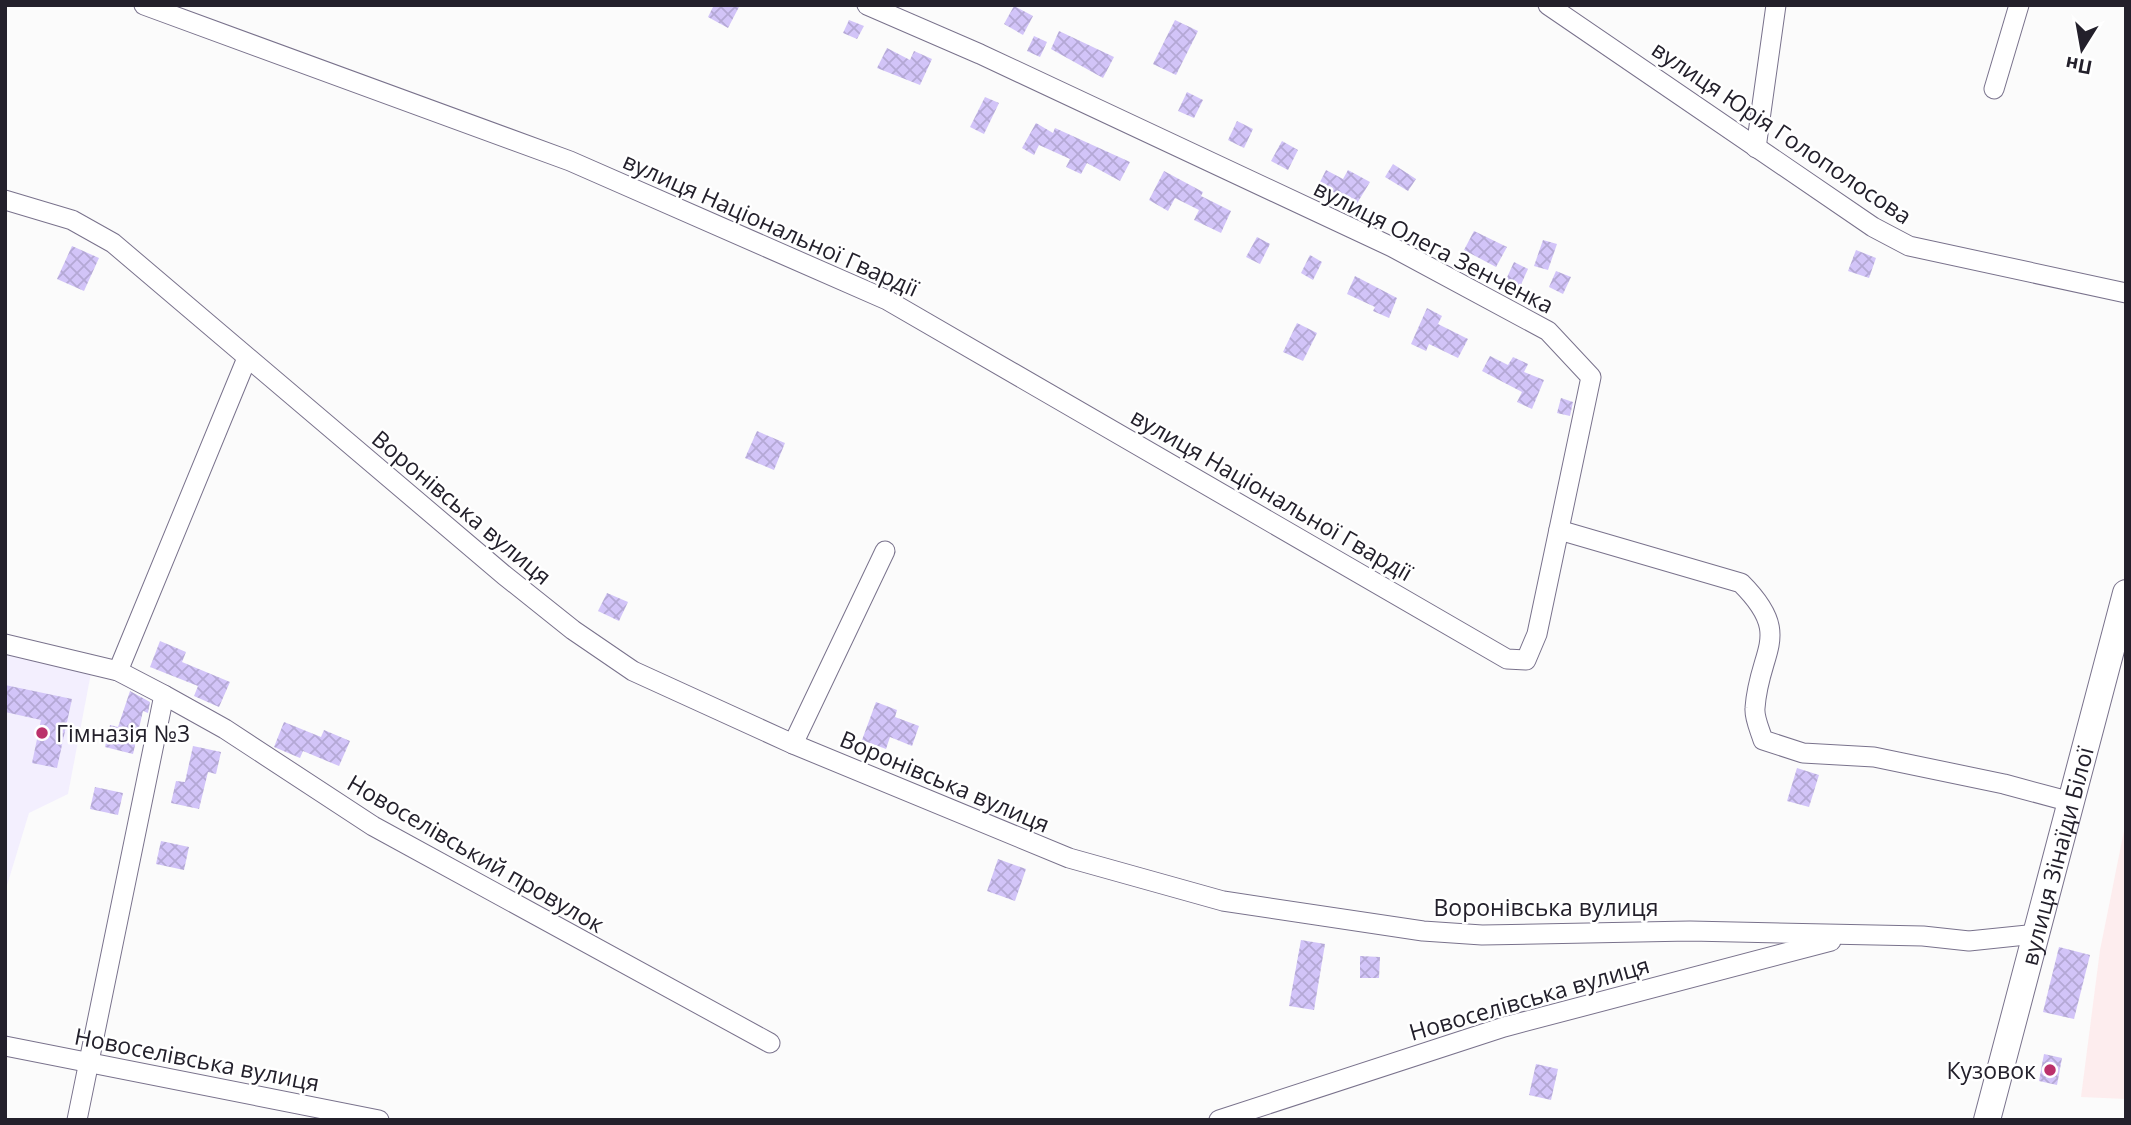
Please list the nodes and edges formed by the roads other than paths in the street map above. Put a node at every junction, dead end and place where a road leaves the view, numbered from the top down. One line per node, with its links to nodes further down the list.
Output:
1 (144, 5): 11 (street, вулиця Національної Гвардії)
2 (867, 5): 11 (street, вулиця Олега Зенченка)
3 (1548, 5): 7 (street, вулиця Юрія Голополосова)
4 (1776, 5): 7 (street)
5 (2019, 5): 6 (street)
6 (1994, 89)
7 (1756, 149): 9 (street, вулиця Юрія Голополосова)
8 (5, 200): 10 (street, Воронівська вулиця)
9 (2126, 293)
10 (247, 358): 15 (street); 17 (street, Воронівська вулиця)
11 (1559, 530): 18 (street)
12 (885, 551): 17 (street)
13 (2126, 593): 18 (street, вулиця Зінаїди Білої)
14 (5, 643): 15 (street, Новоселівський провулок)
15 (118, 671): 16 (street, Новоселівський провулок)
16 (164, 695): 21 (street, Новоселівський провулок); 23 (street)
17 (793, 744): 19 (street, Воронівська вулиця)
18 (2071, 803): 20 (street, вулиця Зінаїди Білої)
19 (1856, 934): 20 (street, Воронівська вулиця); 24 (street, Новоселівська вулиця)
20 (2036, 934): 27 (street, вулиця Зінаїди Білої)
21 (770, 1043)
22 (5, 1046): 23 (street, Новоселівська вулиця)
23 (88, 1063): 25 (street); 26 (street, Новоселівська вулиця)
24 (1227, 1119)
25 (77, 1120)
26 (379, 1120)
27 (1987, 1120)

